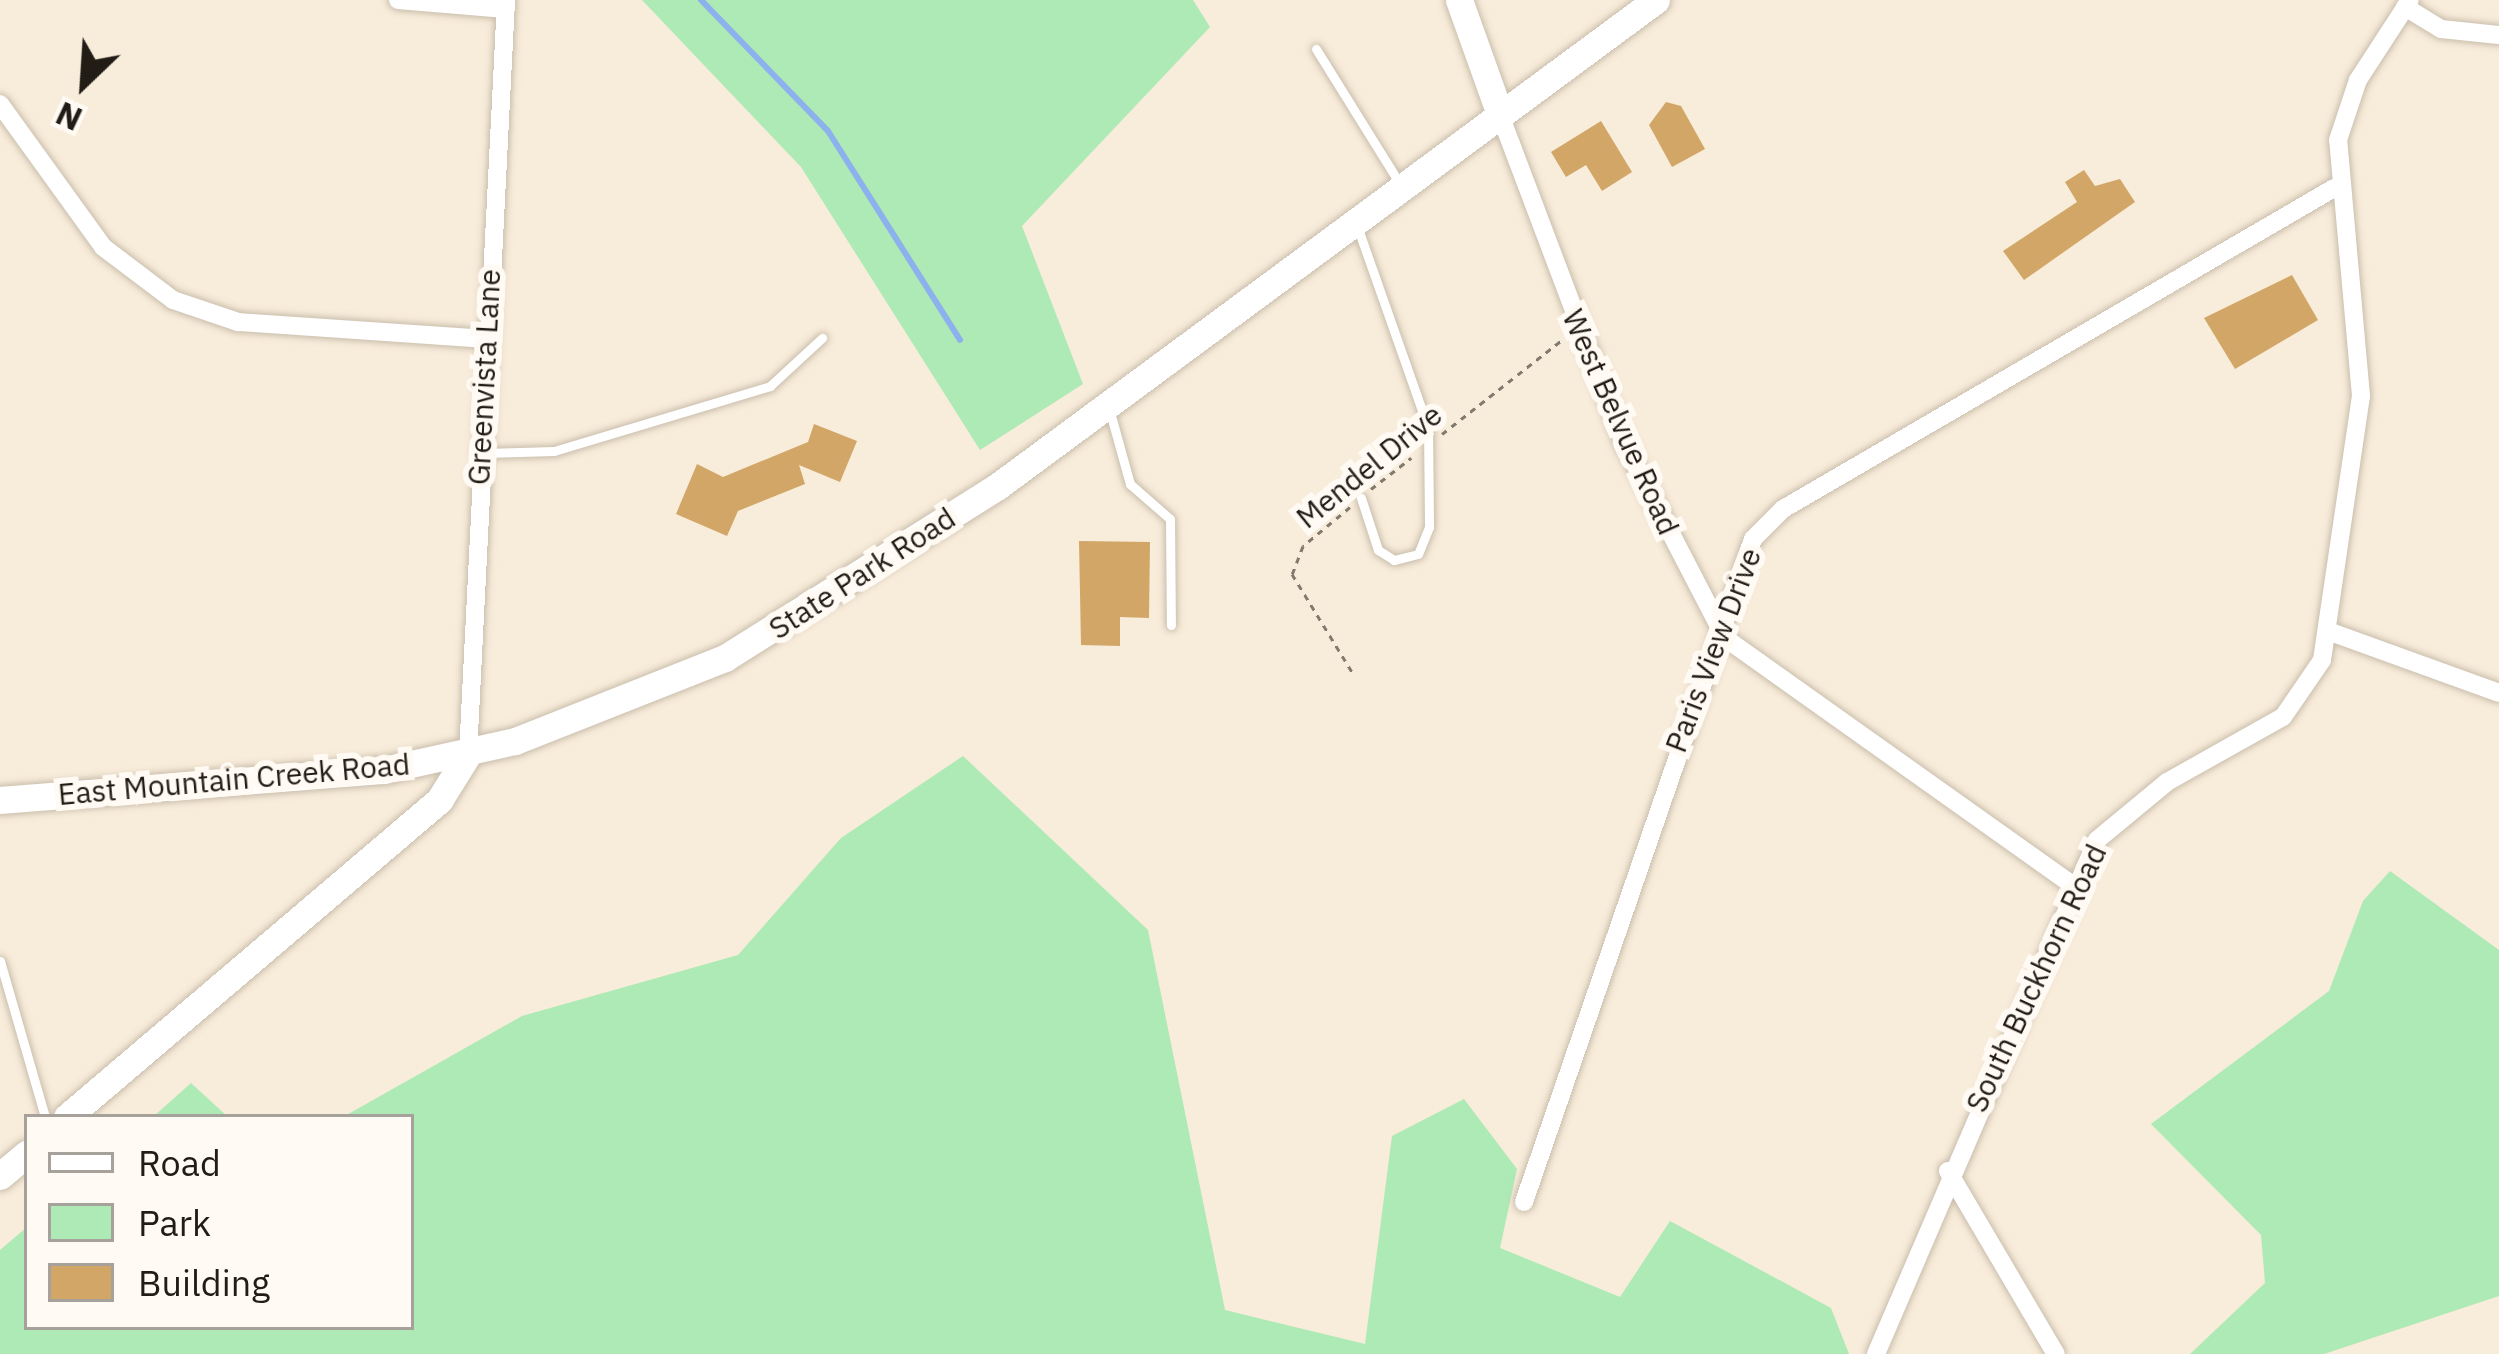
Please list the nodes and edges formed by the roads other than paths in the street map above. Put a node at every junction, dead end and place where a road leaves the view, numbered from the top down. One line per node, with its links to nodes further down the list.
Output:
1 (398, 0): 5 (street)
2 (1459, 0): 9 (main road, West Belvue Road)
3 (1656, 0): 9 (main road, State Park Road)
4 (2408, 3): 6 (street); 11 (street, South Buckhorn Road)
5 (506, 4): 14 (street, Greenvista Lane)
6 (2499, 34)
7 (1316, 49): 10 (lane)
8 (0, 104): 14 (street)
9 (1499, 112): 10 (main road, State Park Road); 19 (street, West Belvue Road)
10 (1400, 184): 12 (main road, State Park Road)
11 (2334, 188): 19 (street, Paris View Drive); 20 (street, South Buckhorn Road)
12 (1354, 218): 15 (main road, State Park Road); 17 (lane)
13 (822, 338): 16 (lane)
14 (485, 339): 16 (street, Greenvista Lane)
15 (1107, 401): 18 (lane); 22 (main road, State Park Road)
16 (479, 452): 22 (street, Greenvista Lane)
17 (1360, 498)
18 (1171, 625)
19 (1718, 625): 24 (street, West Belvue Road); 31 (street, Paris View Drive)
20 (2328, 631): 21 (street); 24 (street, South Buckhorn Road)
21 (2499, 693)
22 (468, 754): 23 (main road, East Mountain Creek Road); 27 (main road)
23 (0, 800)
24 (2073, 885): 29 (street, South Buckhorn Road)
25 (0, 962): 26 (lane)
26 (44, 1114)
27 (72, 1114)
28 (24, 1156): 30 (main road)
29 (1948, 1171): 32 (street, South Buckhorn Road); 33 (street)
30 (0, 1176)
31 (1524, 1202)
32 (1876, 1354)
33 (2056, 1354)

